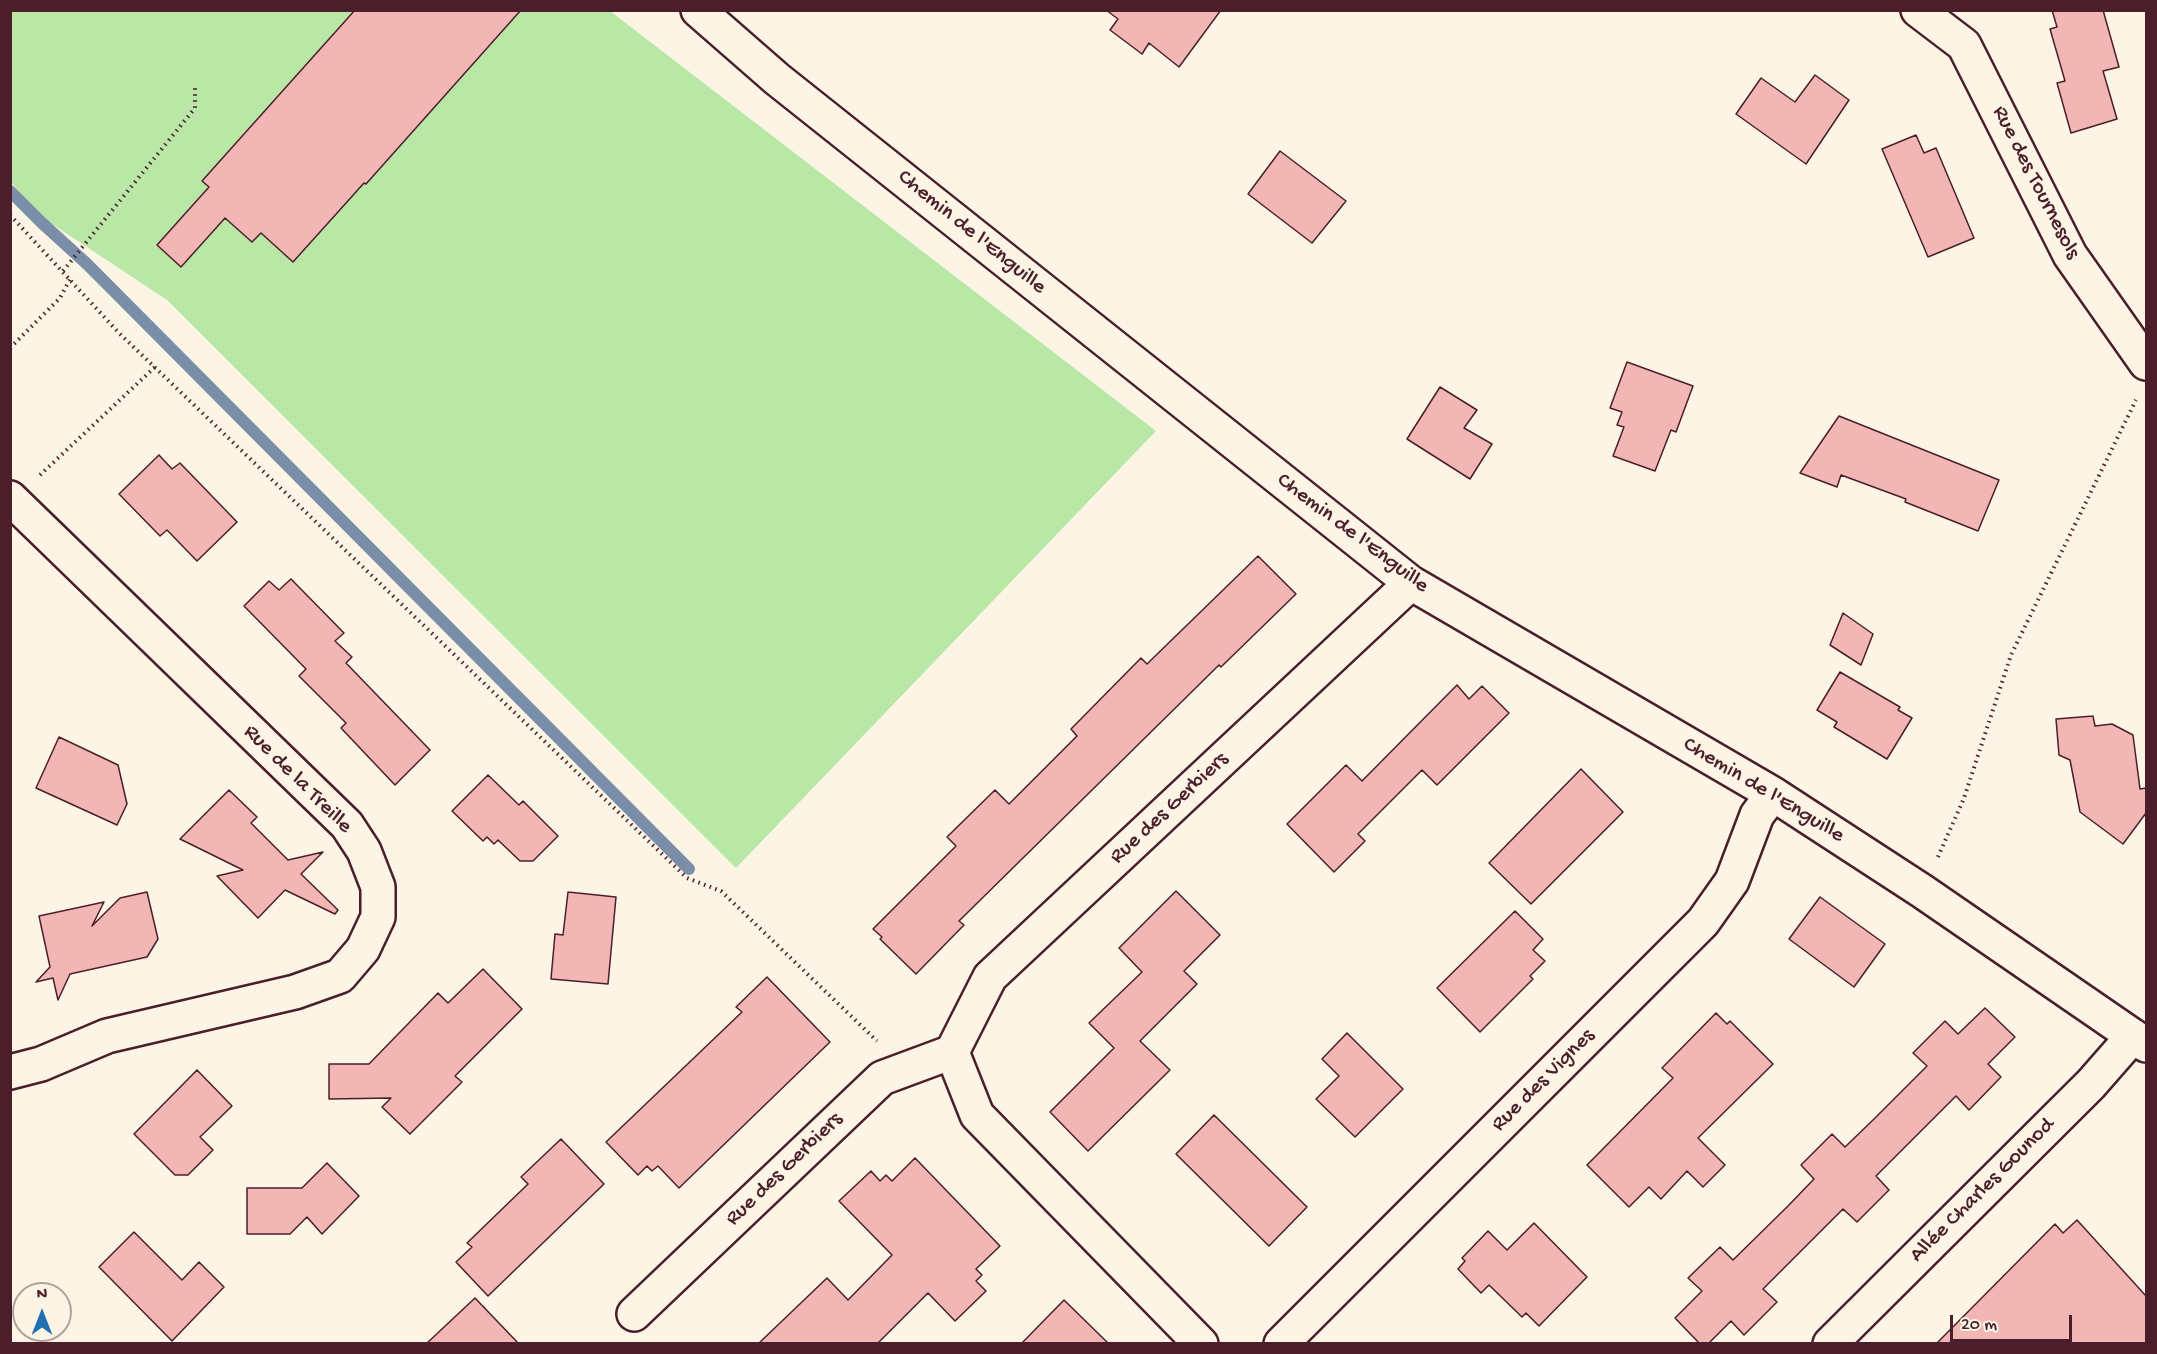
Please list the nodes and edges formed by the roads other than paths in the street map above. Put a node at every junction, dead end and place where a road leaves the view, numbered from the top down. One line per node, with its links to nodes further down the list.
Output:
1 (698, 10): 5 (street, Chemin de l'Enguille)
2 (1918, 10): 3 (street, Rue des Tournesols)
3 (2146, 363)
4 (13, 500): 9 (street, Rue de la Treille)
5 (1411, 583): 6 (street, Chemin de l'Enguille); 8 (street, Rue des Gerbiers)
6 (1773, 794): 7 (street, Chemin de l'Enguille); 12 (street, Rue des Vignes)
7 (2140, 1041): 13 (street, Allée Charles Gounod)
8 (952, 1052): 10 (street, Rue des Gerbiers); 11 (street)
9 (10, 1072)
10 (634, 1314)
11 (1202, 1344)
12 (1281, 1344)
13 (1830, 1344)

